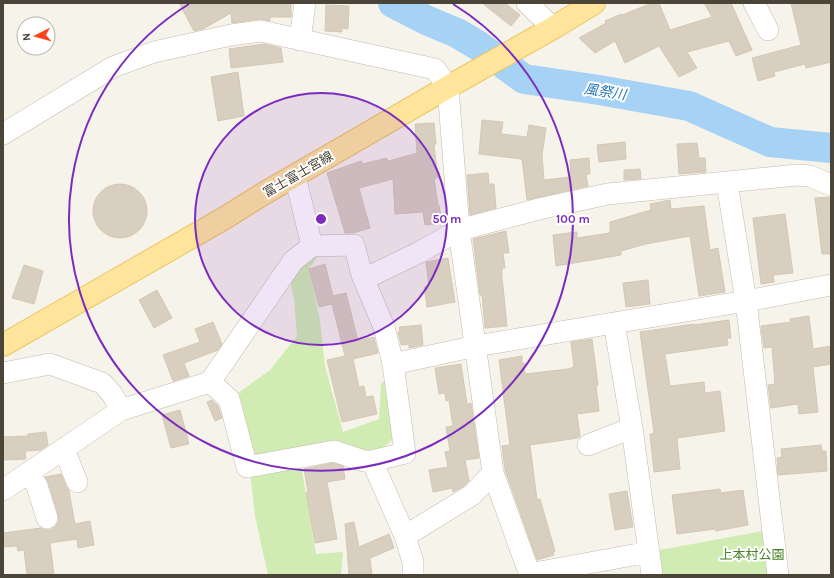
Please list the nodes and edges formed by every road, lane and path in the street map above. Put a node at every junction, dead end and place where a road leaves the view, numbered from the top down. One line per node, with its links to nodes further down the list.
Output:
1 (305, 3): 7 (street)
2 (528, 3): 5 (street)
3 (594, 3): 5 (main road, 富士富士宮線)
4 (754, 3): 6 (street)
5 (553, 28): 8 (main road, 富士富士宮線)
6 (768, 30)
7 (300, 40): 8 (street); 9 (street)
8 (448, 87): 10 (main road, 富士富士宮線); 13 (street)
9 (3, 134)
10 (295, 176): 14 (street); 19 (main road, 富士富士宮線)
11 (727, 183): 12 (street); 13 (street); 17 (street)
12 (831, 184)
13 (459, 230): 15 (street); 20 (street)
14 (312, 246): 15 (street); 23 (street)
15 (364, 279): 21 (street)
16 (831, 285): 17 (street)
17 (746, 301): 18 (street); 39 (street)
18 (614, 323): 20 (street); 25 (street)
19 (3, 345)
20 (476, 346): 21 (street); 30 (street)
21 (393, 364): 28 (street)
22 (3, 373): 24 (street)
23 (210, 382): 24 (street); 28 (street)
24 (121, 410): 27 (street)
25 (632, 428): 26 (street); 35 (street)
26 (588, 445)
27 (64, 449): 29 (street); 31 (street)
28 (372, 461): 34 (street)
29 (28, 473): 32 (street); 33 (street)
30 (493, 473): 34 (street); 36 (street)
31 (77, 482)
32 (3, 490)
33 (47, 518)
34 (405, 536): 37 (street)
35 (649, 552): 36 (street); 38 (street)
36 (529, 574)
37 (412, 575)
38 (652, 575)
39 (778, 575)

